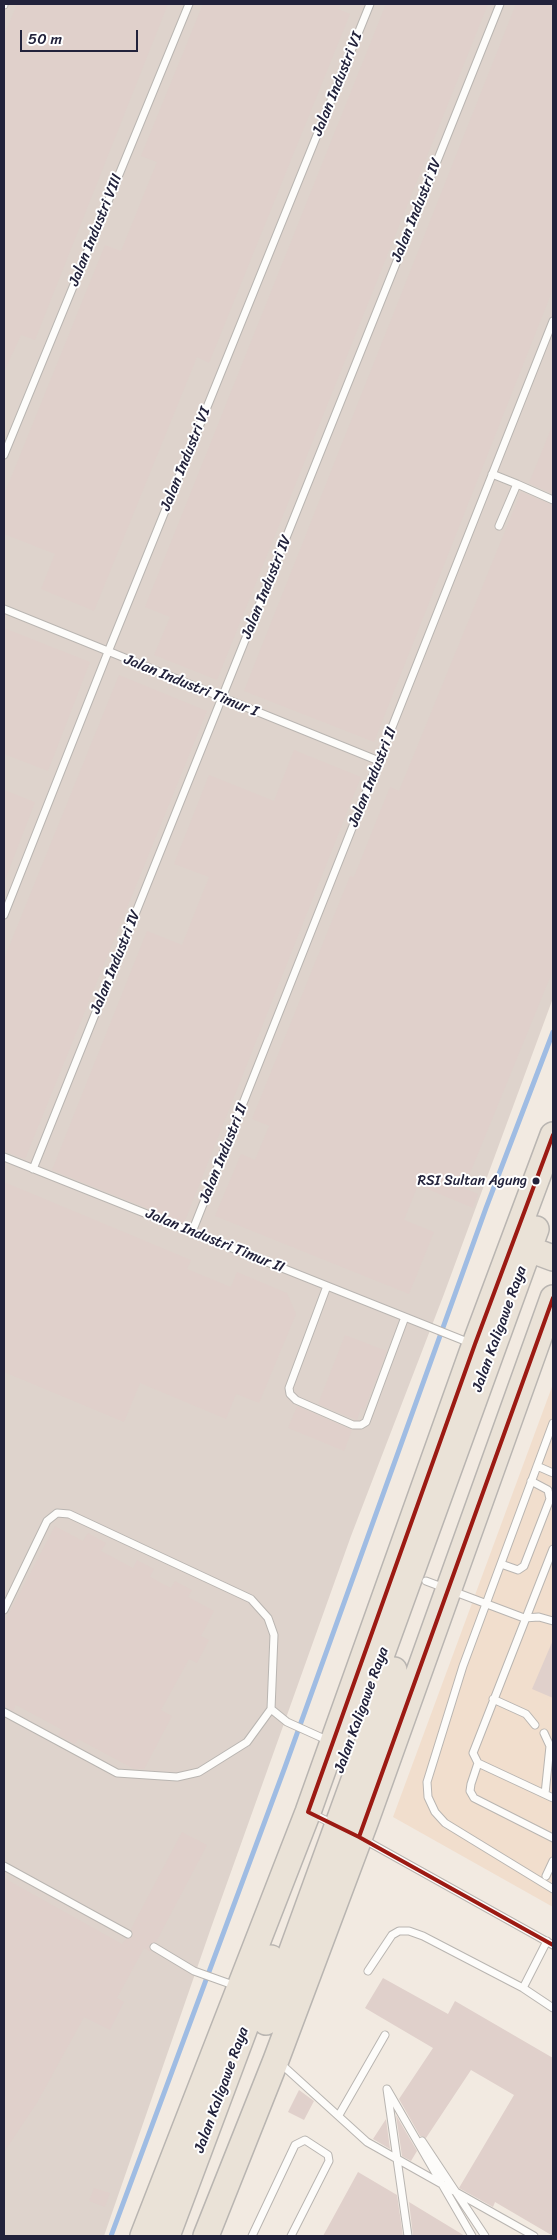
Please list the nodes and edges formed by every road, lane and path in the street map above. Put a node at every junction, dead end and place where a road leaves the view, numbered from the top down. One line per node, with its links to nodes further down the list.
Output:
1 (189, 4): 5 (lane, Jalan Industri VIII)
2 (370, 4): 11 (lane, Jalan Industri VI)
3 (500, 4): 12 (lane, Jalan Industri IV)
4 (553, 321): 6 (lane, Jalan Industri II)
5 (4, 456)
6 (492, 474): 7 (lane); 13 (lane, Jalan Industri II)
7 (517, 484): 8 (lane); 9 (lane)
8 (553, 500)
9 (499, 526)
10 (4, 609): 11 (lane, Jalan Industri Timur I)
11 (108, 652): 12 (lane, Jalan Industri Timur I); 14 (lane, Jalan Industri VI)
12 (222, 699): 13 (lane, Jalan Industri Timur I); 17 (lane, Jalan Industri IV)
13 (379, 761): 20 (lane, Jalan Industri II)
14 (4, 915)
15 (553, 1135): 25 (highway)
16 (4, 1157): 17 (lane, Jalan Industri Timur II)
17 (33, 1169): 20 (lane, Jalan Industri Timur II)
18 (553, 1182): 21 (highway, Jalan Kaligawe Raya)
19 (553, 1230): 21 (highway, Jalan Kaligawe Raya)
20 (192, 1232): 22 (lane, Jalan Industri Timur II)
21 (542, 1254): 32 (highway, Jalan Kaligawe Raya); 46 (highway, Jalan Kaligawe Raya)
22 (327, 1286): 24 (lane, Jalan Industri Timur II); 24 (lane)
23 (553, 1298): 32 (highway)
24 (405, 1316): 25 (lane, Jalan Industri Timur II)
25 (470, 1342): 42 (highway)
26 (553, 1423): 27 (lane)
27 (537, 1466): 28 (lane); 29 (lane)
28 (553, 1473)
29 (531, 1481): 31 (lane); 31 (lane)
30 (553, 1549): 35 (lane)
31 (501, 1564): 33 (lane)
32 (437, 1585): 33 (lane); 46 (highway, Jalan Kaligawe Raya)
33 (486, 1604): 35 (lane); 51 (lane)
34 (4, 1610): 38 (lane)
35 (524, 1618): 36 (lane); 37 (lane)
36 (553, 1621)
37 (493, 1699): 40 (lane); 43 (lane)
38 (271, 1709): 39 (lane); 42 (lane)
39 (4, 1712)
40 (535, 1725)
41 (544, 1733): 44 (lane)
42 (329, 1740): 46 (highway)
43 (478, 1763): 44 (lane); 47 (lane)
44 (545, 1794): 45 (lane)
45 (553, 1798)
46 (332, 1824): 53 (lane); 56 (highway); 60 (highway); 63 (highway, Jalan Kaligawe Raya); 65 (highway, Jalan Kaligawe Raya)
47 (553, 1838)
48 (553, 1861): 50 (lane)
49 (4, 1866): 52 (lane)
50 (546, 1876)
51 (553, 1889)
52 (128, 1934)
53 (550, 1943): 57 (lane)
54 (154, 1947): 56 (lane)
55 (368, 1971): 57 (lane)
56 (233, 1985): 64 (highway)
57 (523, 1988): 58 (lane)
58 (553, 2008)
59 (385, 2035): 62 (lane)
60 (276, 2060): 62 (lane); 63 (highway)
61 (387, 2089): 68 (lane); 69 (lane); 70 (lane)
62 (339, 2116): 71 (lane)
63 (203, 2234)
64 (144, 2236)
65 (167, 2236)
66 (252, 2236): 67 (lane)
67 (291, 2236)
68 (408, 2236)
69 (472, 2236)
70 (486, 2236)
71 (534, 2236)

